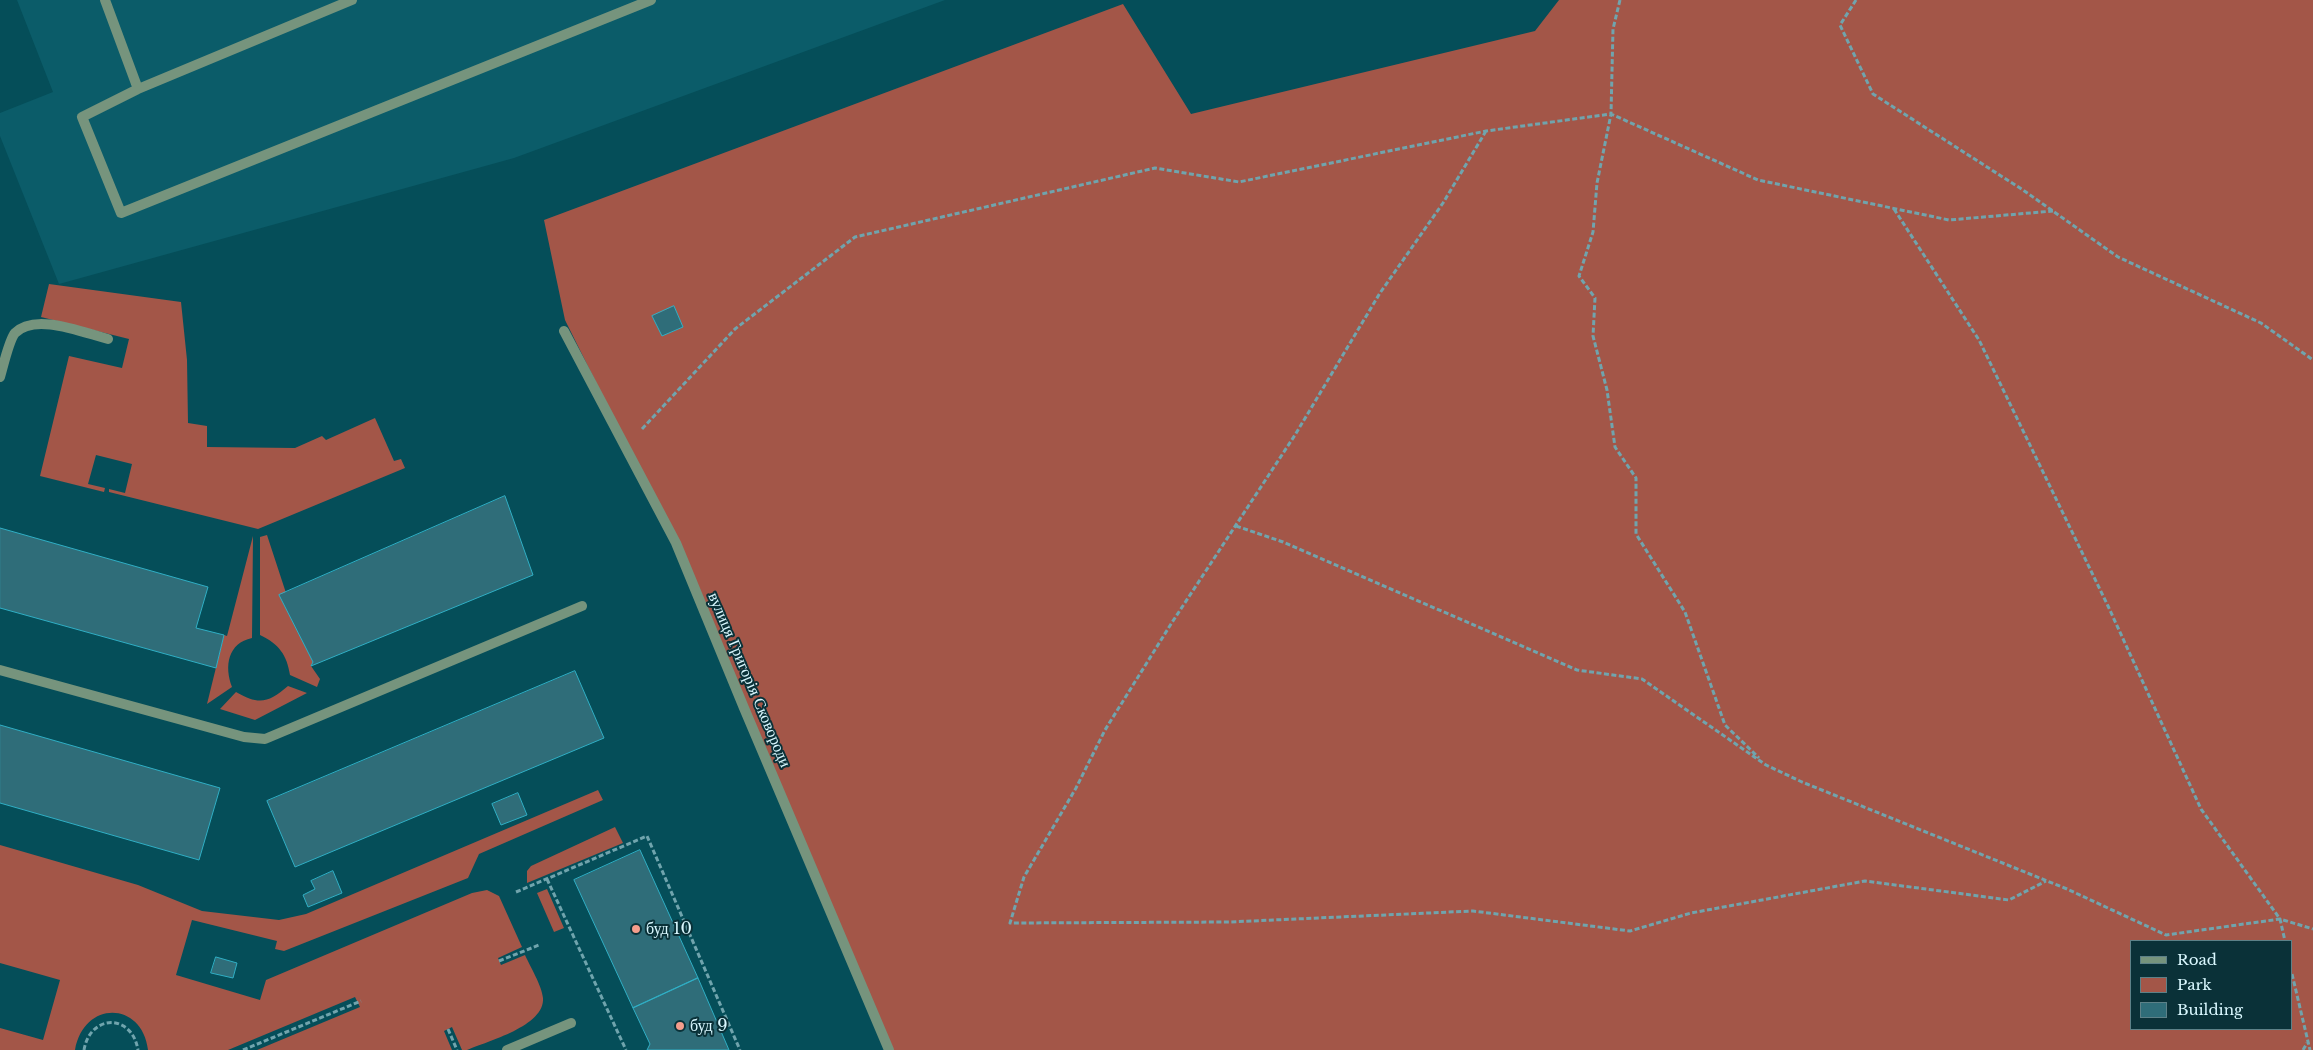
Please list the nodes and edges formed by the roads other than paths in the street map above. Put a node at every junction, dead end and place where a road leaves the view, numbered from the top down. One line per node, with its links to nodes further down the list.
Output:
1 (105, 0): 4 (street)
2 (352, 0): 4 (street)
3 (651, 0): 4 (street)
4 (138, 89)
5 (564, 331): 12 (street, вулиця Григорія Сковороди)
6 (108, 339): 7 (street)
7 (0, 377)
8 (582, 606): 9 (street)
9 (0, 670)
10 (571, 1023): 11 (street)
11 (507, 1050)
12 (889, 1050)

